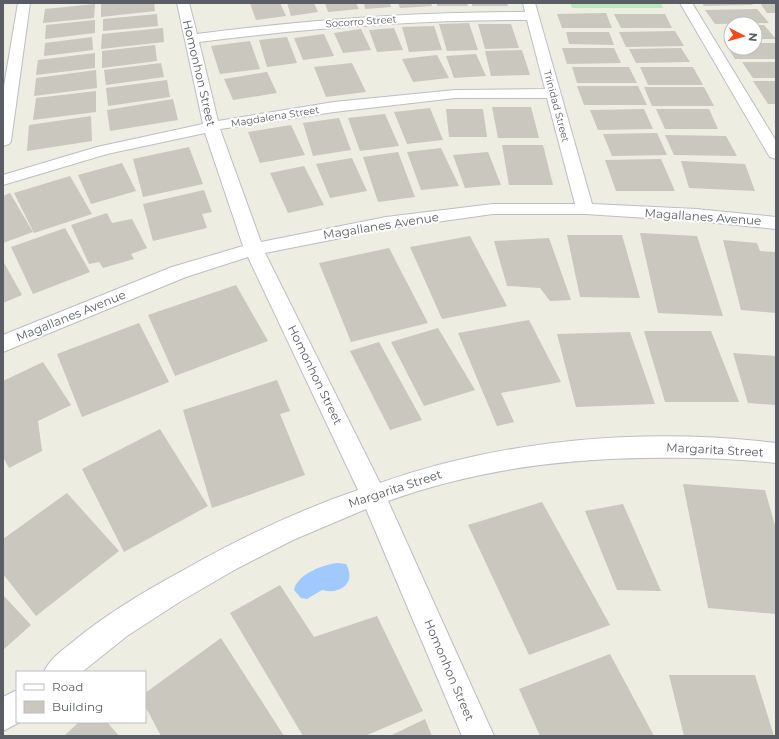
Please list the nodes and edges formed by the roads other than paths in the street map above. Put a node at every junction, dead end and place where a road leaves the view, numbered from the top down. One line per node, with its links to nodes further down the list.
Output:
1 (24, 3): 8 (street)
2 (183, 3): 5 (street, Homonhon Street)
3 (686, 3): 9 (street)
4 (531, 10): 5 (street, Socorro Street); 6 (street, Trinidad Street)
5 (191, 39): 7 (street, Homonhon Street)
6 (554, 92): 7 (street, Magdalena Street); 11 (street, Trinidad Street)
7 (211, 126): 10 (street, Magdalena Street); 13 (street, Homonhon Street)
8 (3, 141)
9 (776, 154)
10 (3, 180)
11 (585, 209): 12 (street, Magallanes Avenue); 13 (street, Magallanes Avenue)
12 (776, 223)
13 (254, 249): 14 (street, Magallanes Avenue); 16 (street, Homonhon Street)
14 (3, 344)
15 (776, 453): 16 (street, Margarita Street)
16 (373, 495): 17 (street, Margarita Street); 20 (street, Homonhon Street)
17 (60, 671)
18 (16, 706): 19 (street)
19 (3, 716)
20 (478, 736)

